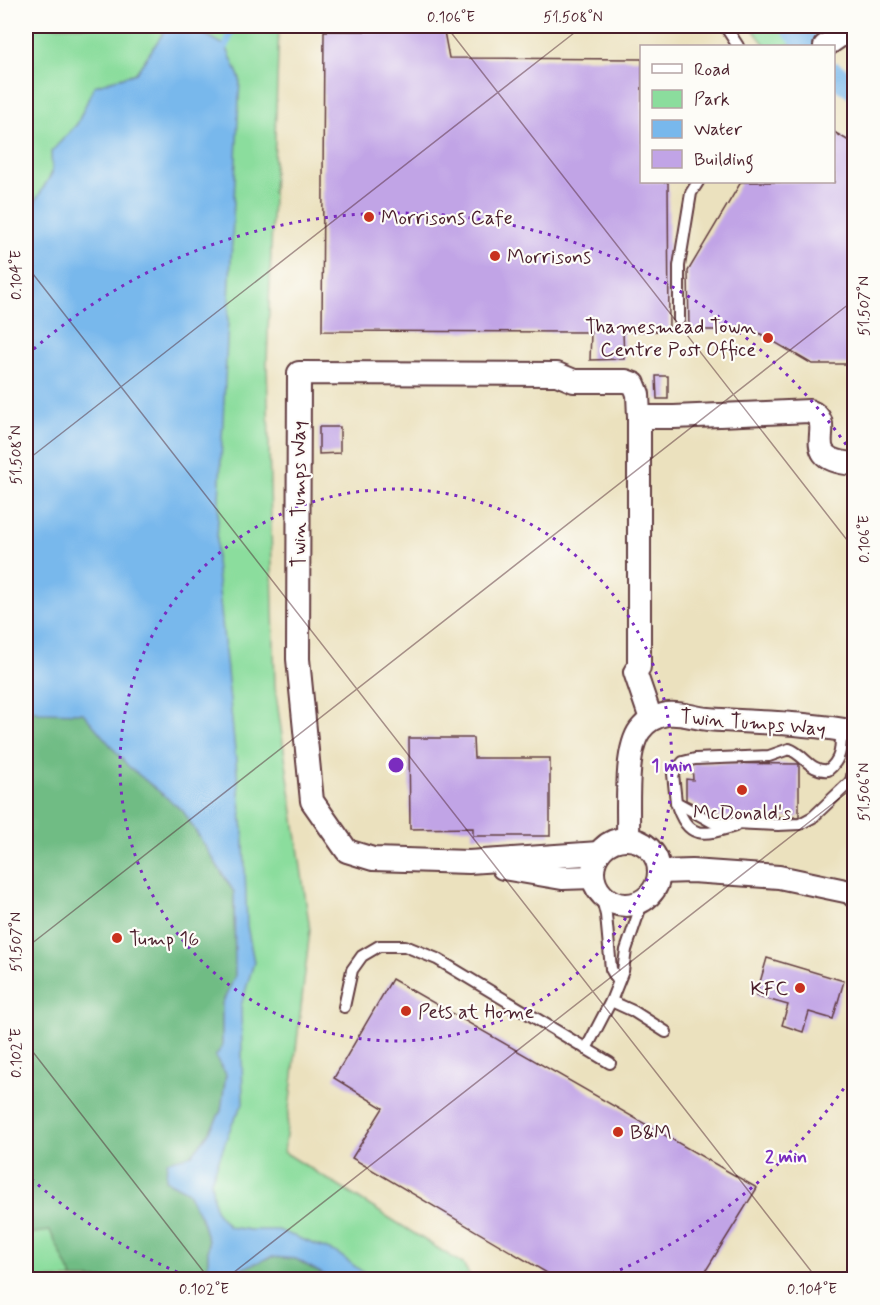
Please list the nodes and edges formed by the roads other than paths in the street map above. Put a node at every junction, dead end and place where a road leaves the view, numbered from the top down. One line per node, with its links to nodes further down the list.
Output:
1 (725, 26): 2 (lane)
2 (737, 45)
3 (697, 183): 4 (lane)
4 (679, 320)
5 (639, 417): 6 (street); 7 (street, Twin Tumps Way); 14 (street, Twin Tumps Way)
6 (855, 464)
7 (651, 719): 8 (street, Twin Tumps Way); 12 (street, Twin Tumps Way)
8 (848, 731): 9 (lane); 10 (lane)
9 (853, 784): 11 (lane)
10 (676, 802): 11 (lane); 11 (lane)
11 (741, 824)
12 (628, 839): 13 (street, Twin Tumps Way); 15 (street)
13 (599, 853): 14 (street, Twin Tumps Way); 16 (street)
14 (469, 862): 16 (street, Twin Tumps Way)
15 (659, 872): 17 (street); 18 (street)
16 (596, 884): 18 (street); 19 (lane)
17 (853, 893)
18 (643, 900): 19 (lane)
19 (618, 981): 20 (lane)
20 (611, 1001): 22 (lane); 23 (lane)
21 (345, 1007): 23 (lane)
22 (666, 1032)
23 (586, 1049): 24 (lane)
24 (610, 1063)

